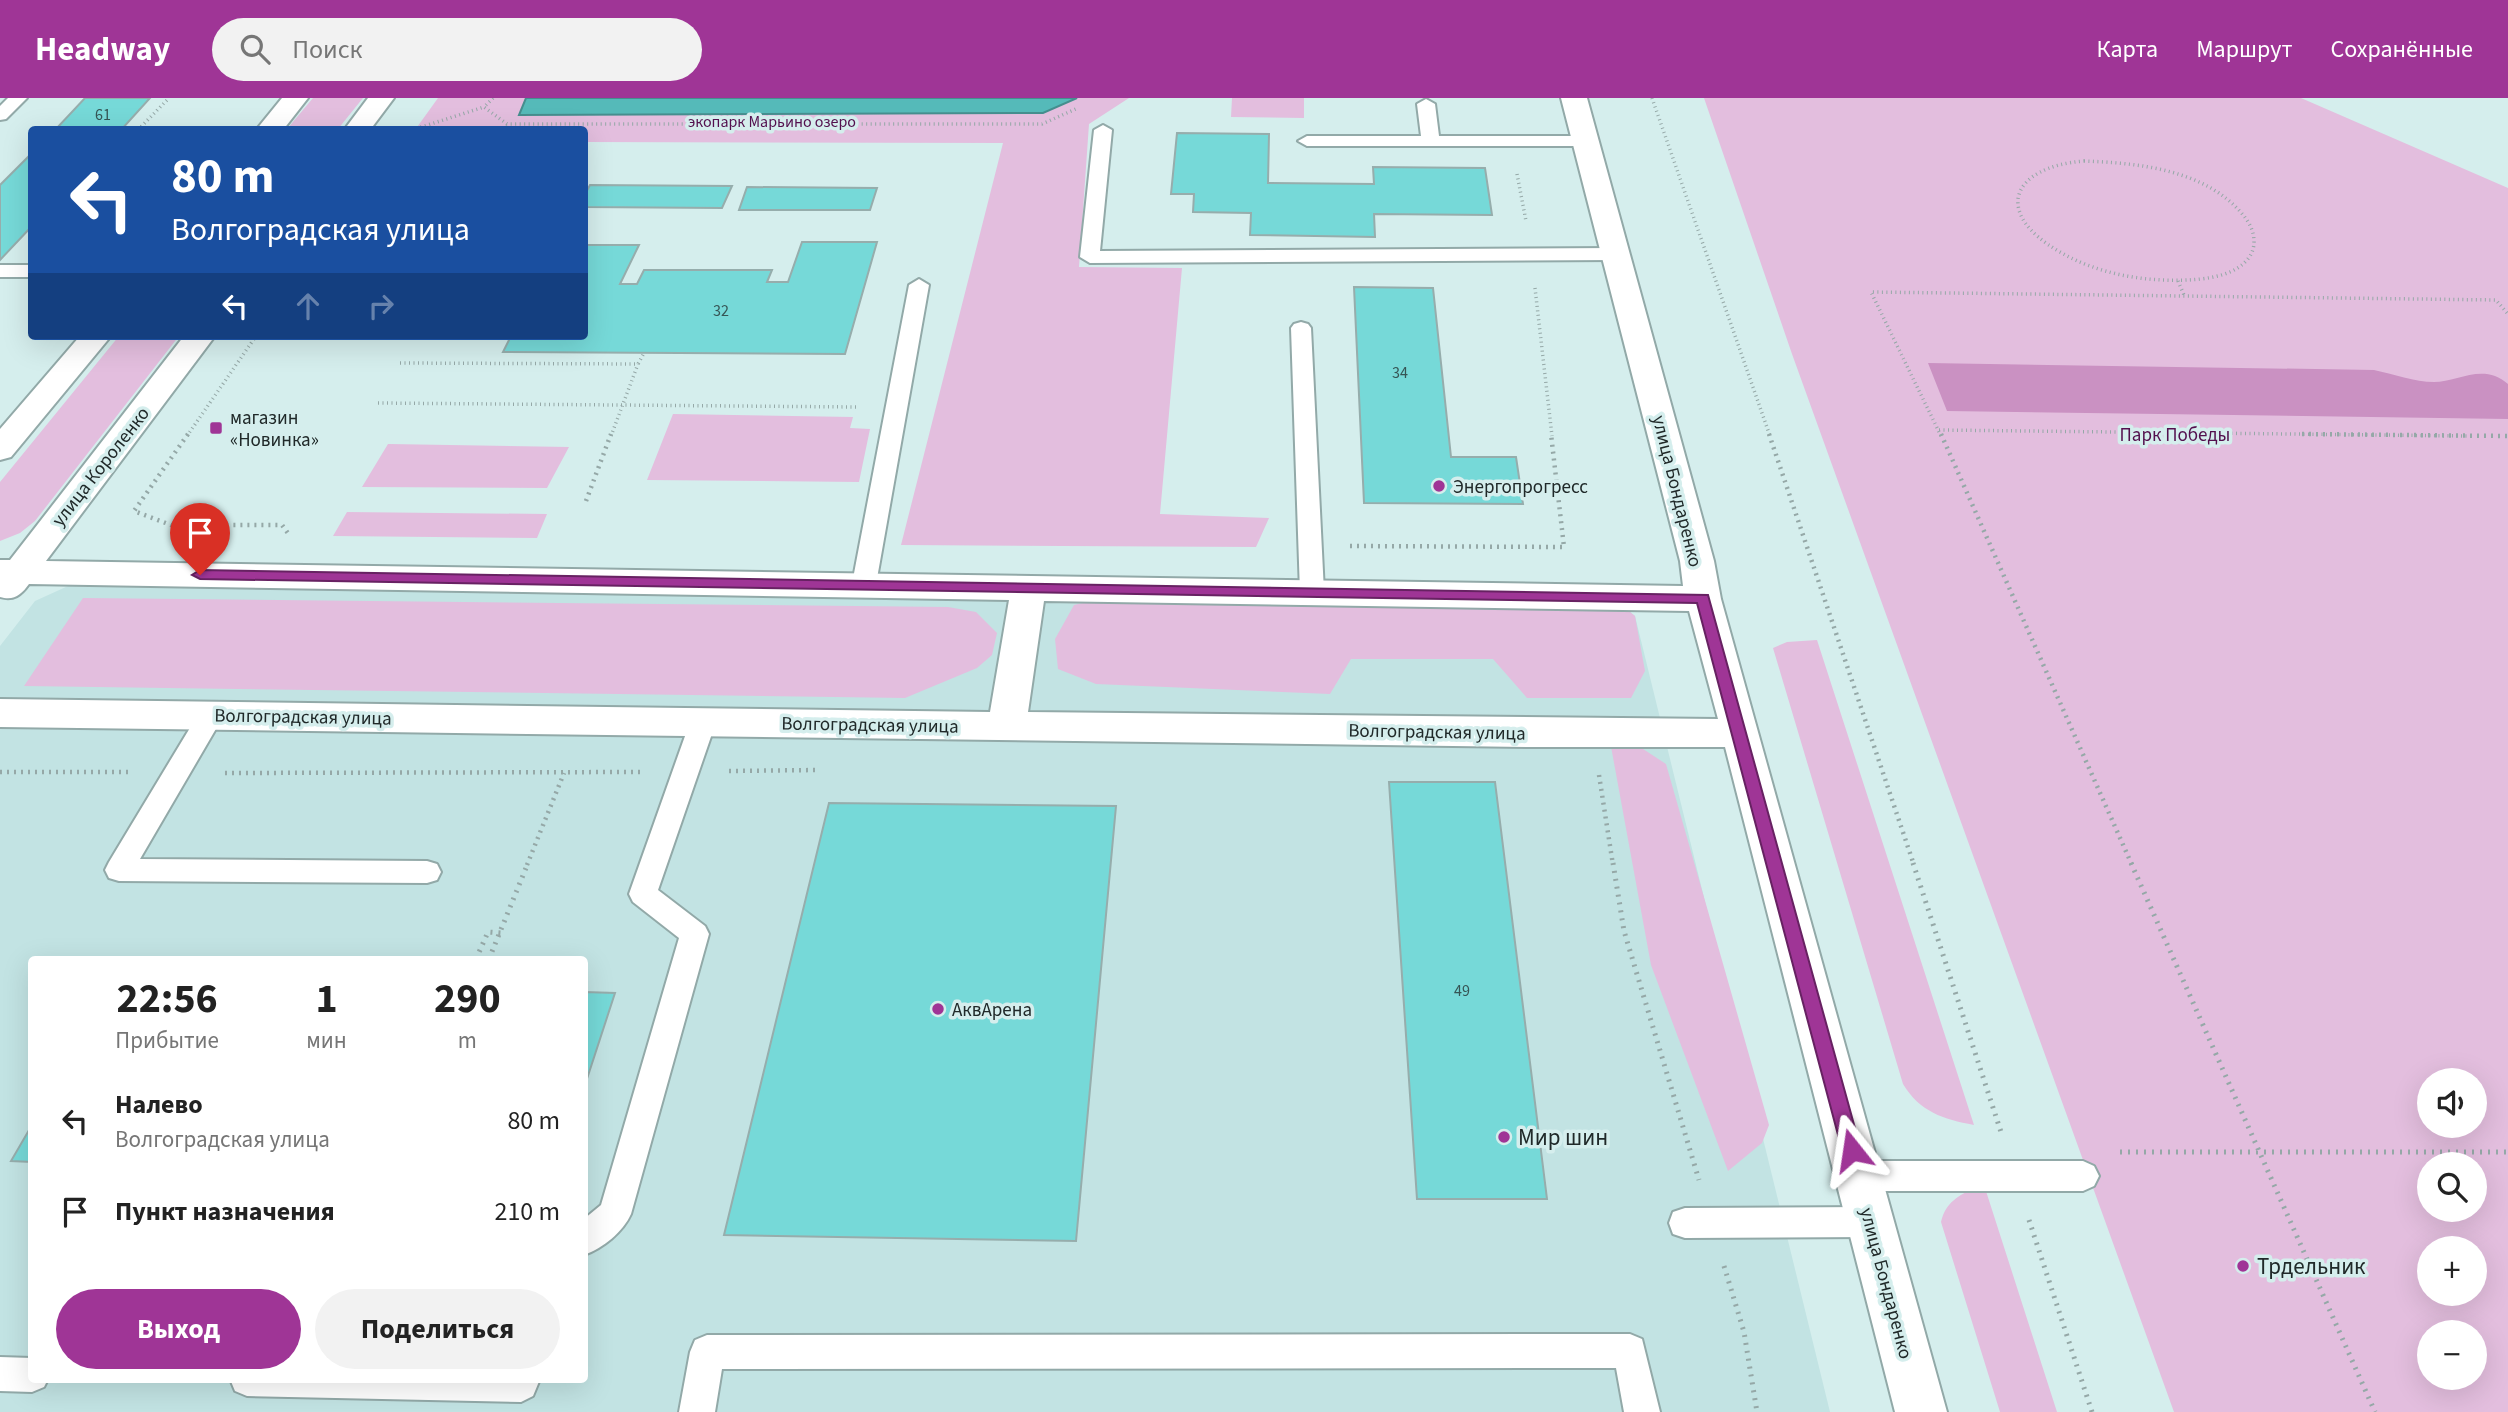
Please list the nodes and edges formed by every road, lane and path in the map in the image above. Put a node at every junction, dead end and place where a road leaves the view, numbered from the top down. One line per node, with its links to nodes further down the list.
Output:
1 (18, 98): 11 (lane)
2 (169, 98): 12 (path)
3 (295, 98): 13 (street)
4 (382, 98): 14 (street)
5 (493, 98): 10 (path)
6 (1574, 98): 19 (street, улица Бондаренко)
7 (1652, 98): 65 (path)
8 (1088, 103): 10 (path)
9 (1426, 104): 18 (lane)
10 (484, 107): 15 (path)
11 (0, 115)
12 (142, 126)
13 (272, 126)
14 (360, 126)
15 (425, 126)
16 (1102, 130): 21 (lane)
17 (1307, 141): 18 (lane)
18 (1432, 141): 20 (lane)
19 (1586, 141): 20 (lane); 22 (street, улица Бондаренко)
20 (1511, 142): 21 (path)
21 (1532, 254): 22 (lane); 44 (path)
22 (1616, 254): 49 (street, улица Бондаренко)
23 (0, 271): 24 (lane)
24 (28, 271)
25 (2178, 281): 25 (path); 27 (path)
26 (919, 285): 38 (lane)
27 (2184, 295): 28 (path); 39 (path)
28 (2508, 314)
29 (1301, 328): 48 (lane)
30 (93, 340): 41 (street)
31 (197, 340): 45 (street, улица Короленко)
32 (253, 340): 43 (path)
33 (644, 353): 35 (path)
34 (400, 363): 35 (path)
35 (638, 364): 37 (path)
36 (378, 403): 37 (path)
37 (623, 407): 38 (path); 42 (path)
38 (897, 407): 46 (lane)
39 (1939, 430): 40 (path); 62 (path)
40 (2508, 436)
41 (0, 450)
42 (586, 501)
43 (134, 511)
44 (1564, 547)
45 (6, 580): 46 (street)
46 (864, 584): 47 (street)
47 (1028, 588): 48 (street); 53 (street)
48 (1312, 592): 49 (street)
49 (1703, 598): 54 (street, улица Бондаренко)
50 (0, 713): 51 (street, Волгоградская улица)
51 (211, 715): 52 (street, Волгоградская улица); 57 (lane)
52 (704, 722): 53 (street, Волгоградская улица); 69 (lane)
53 (1007, 726): 54 (street, Волгоградская улица)
54 (1740, 733): 64 (street, улица Бондаренко)
55 (1597, 764): 68 (path)
56 (564, 773): 58 (path)
57 (426, 872)
58 (501, 933): 59 (path); 60 (path)
59 (477, 956)
60 (490, 956)
61 (2114, 1152): 62 (path)
62 (2259, 1152): 63 (path); 79 (path)
63 (2508, 1152)
64 (1859, 1177): 65 (lane); 67 (street, улица Бондаренко)
65 (2015, 1177): 66 (lane); 78 (path)
66 (2083, 1177)
67 (1871, 1222): 68 (lane); 77 (street, улица Бондаренко)
68 (1698, 1223): 76 (path)
69 (588, 1237)
70 (0, 1374): 71 (lane)
71 (28, 1375)
72 (466, 1383): 73 (lane)
73 (521, 1383)
74 (697, 1412): 75 (lane)
75 (1642, 1412)
76 (1757, 1412)
77 (1921, 1412)
78 (2092, 1412)
79 (2375, 1412)

